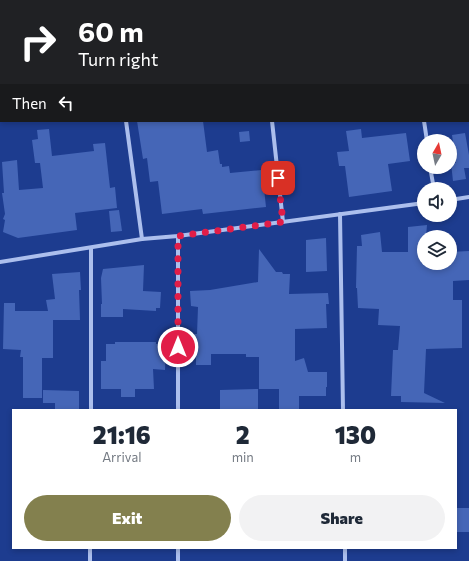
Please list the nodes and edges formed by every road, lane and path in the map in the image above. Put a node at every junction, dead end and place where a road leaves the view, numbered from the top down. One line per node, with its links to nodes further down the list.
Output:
1 (126, 122): 11 (street)
2 (272, 122): 9 (street)
3 (424, 122): 4 (street)
4 (425, 134)
5 (469, 197): 6 (street)
6 (457, 199)
7 (417, 204): 8 (street)
8 (340, 214): 9 (street); 16 (street)
9 (283, 222): 10 (street)
10 (178, 236): 11 (street); 15 (street)
11 (142, 239): 12 (street)
12 (91, 248): 13 (street); 14 (street)
13 (0, 262)
14 (91, 409)
15 (178, 409)
16 (343, 409)
17 (90, 549): 20 (street)
18 (178, 549): 21 (street)
19 (345, 549): 22 (street)
20 (90, 561)
21 (178, 561)
22 (345, 561)

